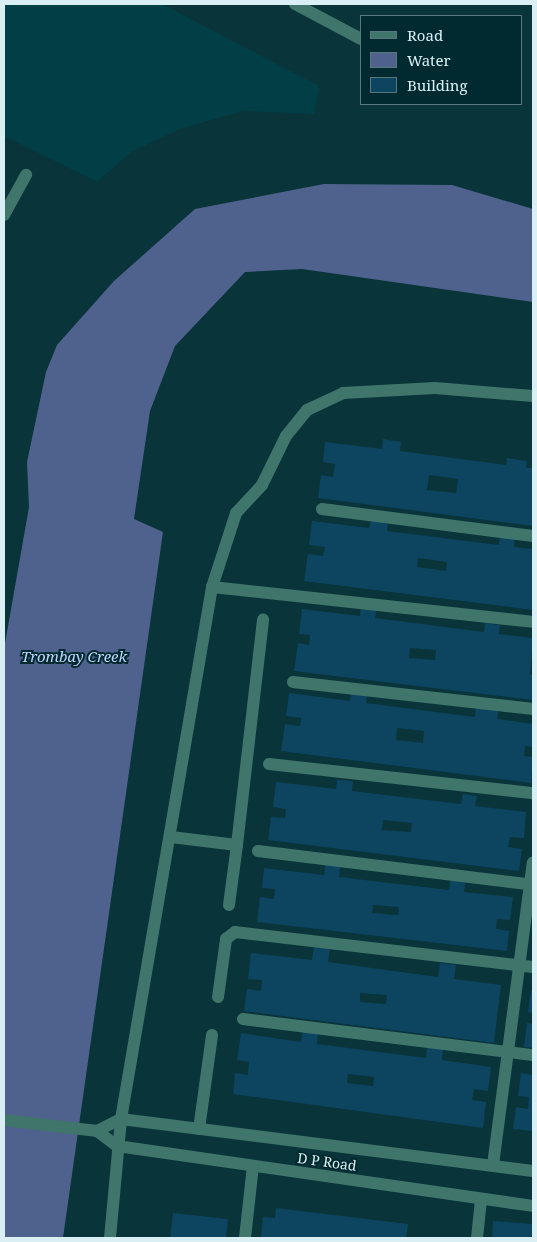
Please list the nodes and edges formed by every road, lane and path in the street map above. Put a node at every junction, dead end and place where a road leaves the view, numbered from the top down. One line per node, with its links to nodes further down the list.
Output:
1 (294, 4): 2 (street)
2 (360, 38)
3 (26, 175): 4 (street)
4 (4, 215)
5 (533, 396): 8 (street)
6 (322, 509): 7 (street)
7 (533, 536)
8 (212, 587): 10 (street); 15 (street)
9 (264, 619): 16 (street)
10 (533, 622)
11 (293, 682): 12 (street)
12 (533, 709)
13 (269, 764): 14 (street)
14 (533, 793)
15 (171, 836): 16 (street); 28 (street)
16 (237, 845): 20 (street)
17 (258, 851): 19 (street)
18 (533, 863): 19 (street)
19 (532, 884): 21 (street)
20 (229, 904)
21 (520, 965): 22 (street); 23 (street); 26 (street)
22 (533, 967)
23 (218, 997)
24 (243, 1019): 26 (street)
25 (212, 1036): 30 (street)
26 (507, 1052): 27 (street); 33 (street)
27 (533, 1055)
28 (121, 1119): 30 (street); 31 (street); 32 (street)
29 (4, 1120): 31 (street)
30 (199, 1129): 33 (street)
31 (91, 1130): 32 (street)
32 (117, 1146): 34 (street, D P Road); 38 (street)
33 (493, 1165): 35 (street)
34 (253, 1166): 36 (street, D P Road); 39 (street)
35 (533, 1171)
36 (481, 1199): 37 (street, D P Road); 40 (street)
37 (533, 1206)
38 (110, 1238)
39 (245, 1238)
40 (477, 1238)

